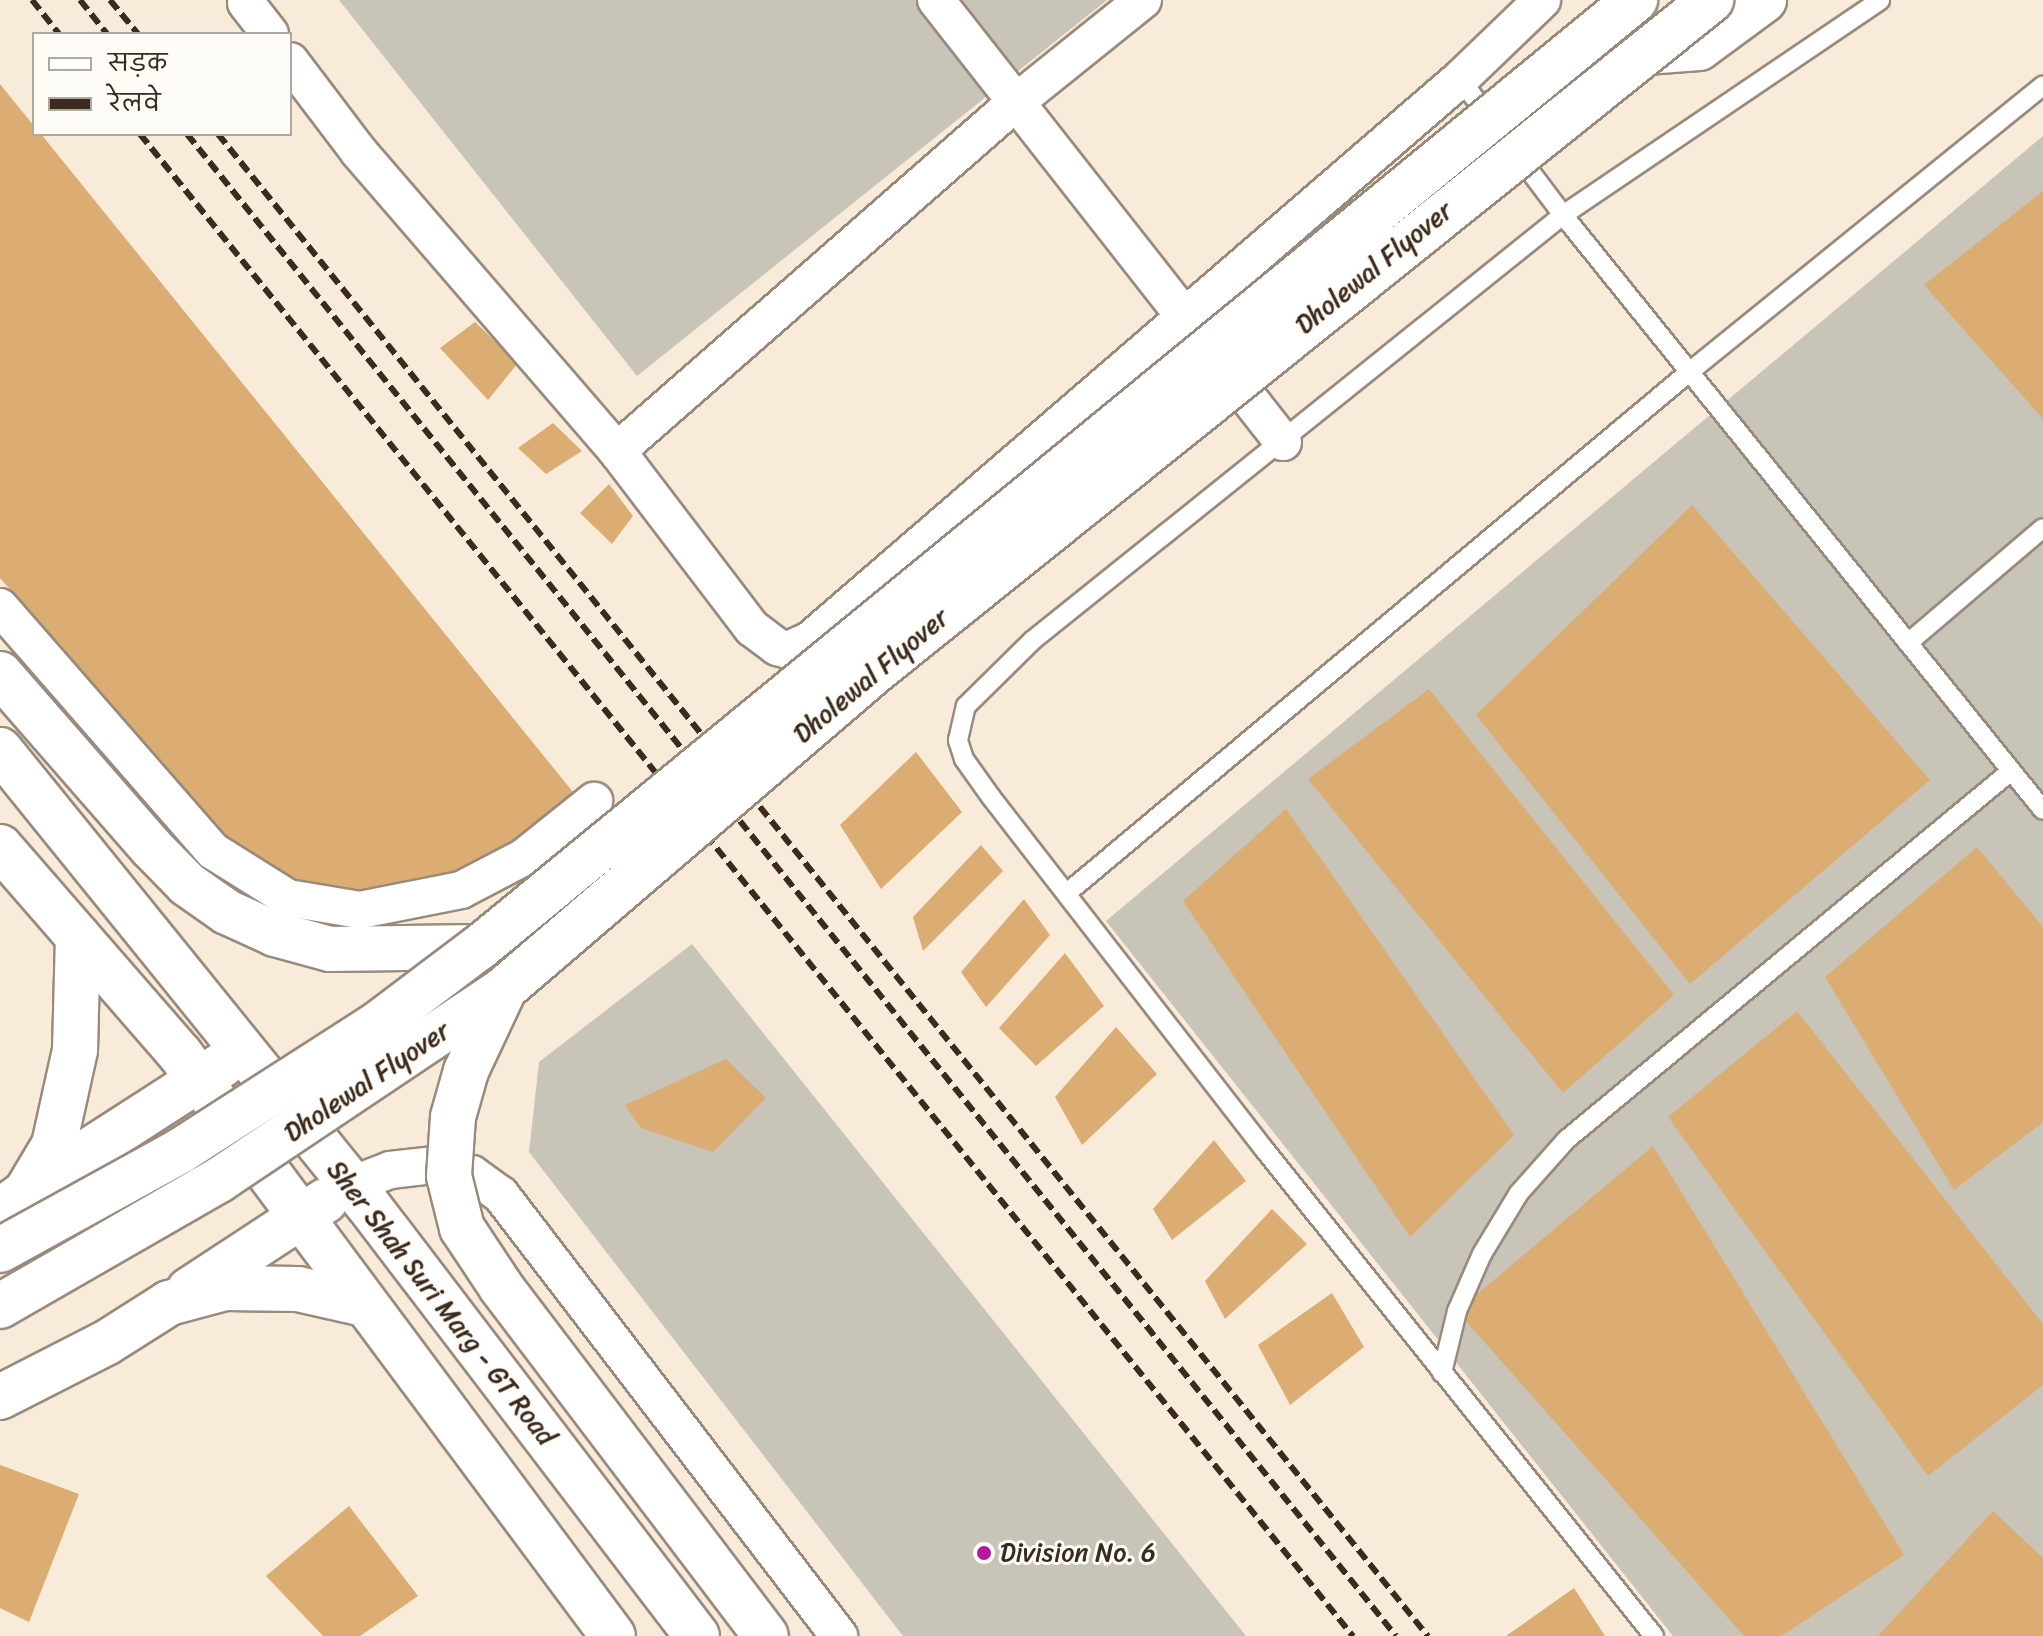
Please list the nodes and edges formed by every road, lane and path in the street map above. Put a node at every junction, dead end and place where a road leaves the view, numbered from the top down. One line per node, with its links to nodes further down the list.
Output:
1 (936, 0): 14 (street)
2 (1143, 0): 14 (street)
3 (1542, 0): 12 (street)
4 (1711, 0): 10 (main road, Dholewal Flyover, bridge)
5 (1764, 0): 10 (main road)
6 (1880, 0): 15 (lane)
7 (246, 3): 9 (street)
8 (1625, 5): 31 (main road, Dholewal Flyover, bridge)
9 (268, 32)
10 (1646, 52): 32 (main road, Dholewal Flyover, bridge)
11 (292, 64): 19 (street)
12 (1460, 79): 15 (lane); 16 (street)
13 (2043, 86): 17 (lane)
14 (1015, 103): 16 (street); 19 (street)
15 (1563, 215): 17 (lane); 18 (lane)
16 (1184, 316): 18 (street); 19 (street)
17 (1688, 373): 22 (lane); 29 (lane)
18 (1283, 442): 29 (lane)
19 (617, 451)
20 (2043, 528): 22 (lane)
21 (0, 607): 26 (street)
22 (1908, 643): 25 (lane)
23 (0, 674): 31 (main road)
24 (0, 750): 33 (main road, Sher Shah Suri Marg - GT Road)
25 (2011, 771): 27 (lane); 42 (lane)
26 (594, 801)
27 (2043, 810)
28 (0, 847): 30 (main road)
29 (1067, 893): 42 (lane)
30 (78, 937): 34 (main road); 36 (main road)
31 (480, 947): 38 (main road, Dholewal Flyover, bridge)
32 (504, 989): 41 (main road, Dholewal Flyover, bridge); 46 (main road, bridge)
33 (243, 1050): 34 (main road); 35 (main road, Sher Shah Suri Marg - GT Road)
34 (199, 1080): 36 (main road); 37 (main road)
35 (351, 1185): 37 (main road); 45 (main road, Sher Shah Suri Marg - GT Road); 47 (street)
36 (13, 1201)
37 (299, 1216): 39 (main road); 40 (main road)
38 (0, 1250)
39 (169, 1303): 40 (main road); 43 (main road)
40 (364, 1304): 44 (main road)
41 (0, 1306)
42 (1442, 1373): 48 (lane)
43 (0, 1397)
44 (613, 1636)
45 (697, 1636)
46 (766, 1636)
47 (839, 1636)
48 (1654, 1636)

